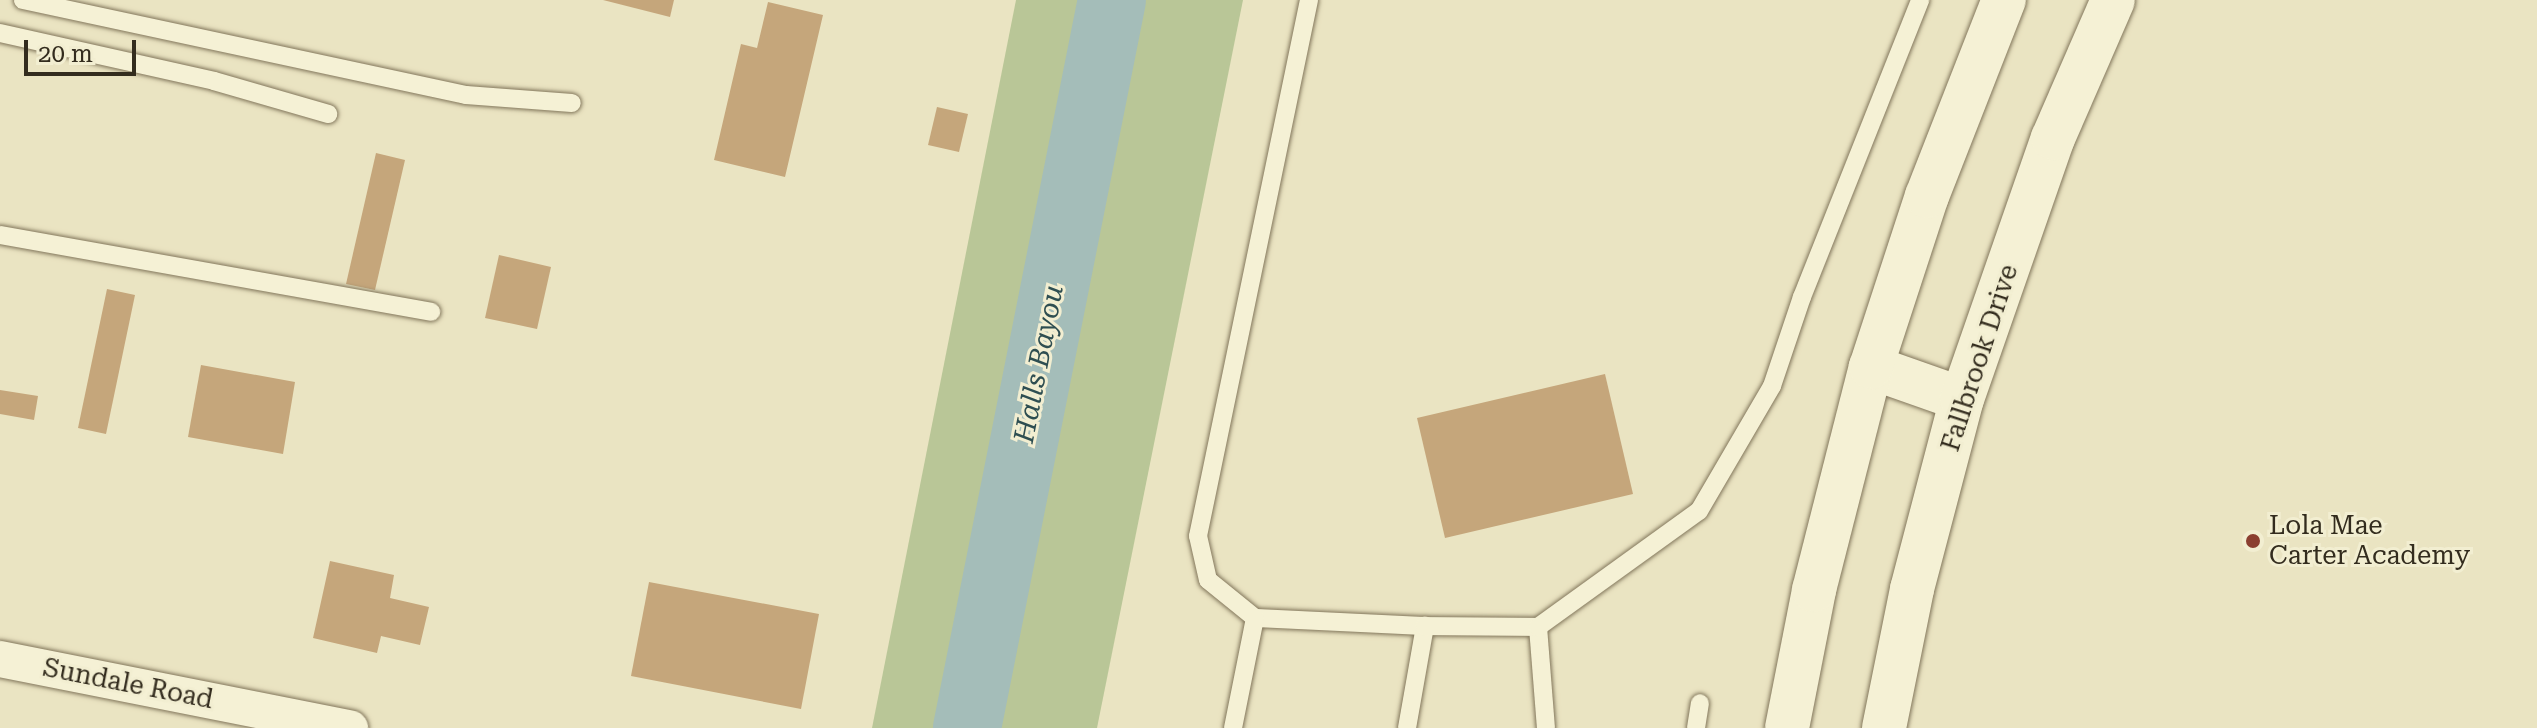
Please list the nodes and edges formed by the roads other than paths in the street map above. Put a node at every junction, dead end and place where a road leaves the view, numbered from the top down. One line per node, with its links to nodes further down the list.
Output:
1 (23, 0): 7 (lane)
2 (1309, 0): 13 (lane)
3 (1920, 0): 15 (lane)
4 (2004, 0): 11 (main road)
5 (2113, 0): 12 (main road, Fallbrook Drive)
6 (0, 33): 8 (lane)
7 (572, 103)
8 (328, 114)
9 (0, 235): 10 (lane)
10 (431, 312)
11 (1871, 367): 12 (main road); 23 (main road)
12 (1962, 399): 24 (main road, Fallbrook Drive)
13 (1255, 618): 14 (lane); 19 (lane)
14 (1425, 626): 15 (lane); 20 (lane)
15 (1538, 627): 21 (lane)
16 (0, 659): 18 (street, Sundale Road)
17 (1700, 703): 22 (lane)
18 (350, 728)
19 (1233, 728)
20 (1407, 728)
21 (1546, 728)
22 (1696, 728)
23 (1787, 728)
24 (1884, 728)

